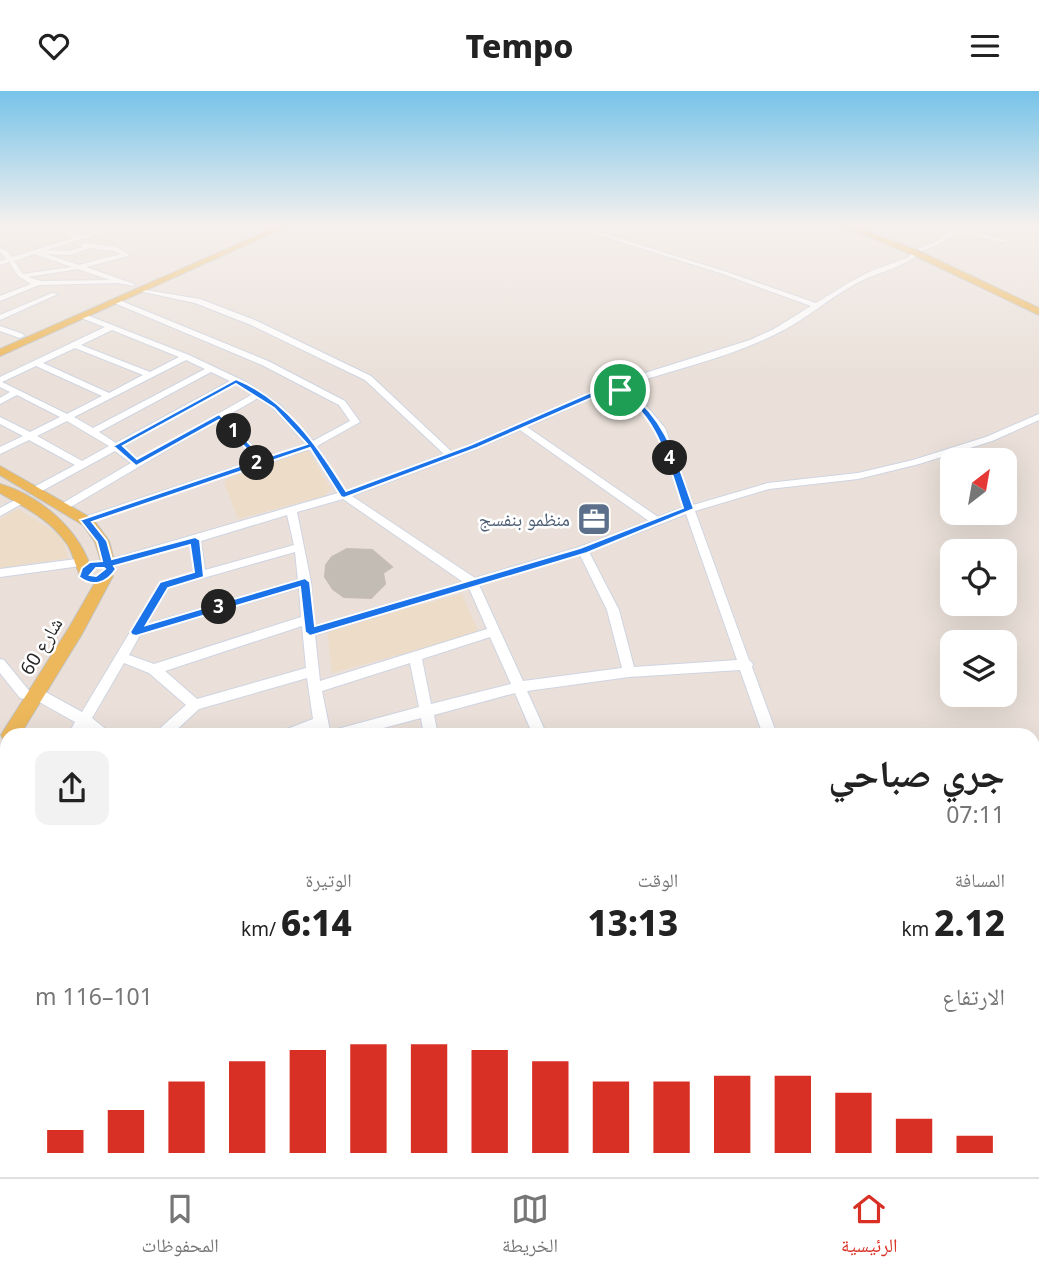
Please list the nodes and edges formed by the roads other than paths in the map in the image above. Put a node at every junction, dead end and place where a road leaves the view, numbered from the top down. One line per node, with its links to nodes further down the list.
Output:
1 (22, 276): 10 (street)
2 (102, 276): 9 (street)
3 (159, 276): 11 (main road)
4 (162, 276): 11 (main road)
5 (732, 276): 16 (street)
6 (867, 276): 16 (street)
7 (968, 276): 17 (main road)
8 (973, 276): 15 (main road)
9 (117, 281): 10 (street); 11 (street)
10 (38, 283): 13 (street)
11 (134, 287): 14 (main road); 22 (main road); 47 (street)
12 (54, 294): 19 (street)
13 (0, 299)
14 (116, 302): 18 (main road); 44 (street)
15 (1039, 305)
16 (817, 306): 32 (street)
17 (1039, 311)
18 (84, 316): 20 (street); 25 (main road)
19 (0, 318)
20 (112, 327): 24 (street); 26 (street)
21 (0, 328): 22 (street)
22 (20, 336): 23 (main road)
23 (0, 345)
24 (75, 345): 27 (street); 29 (street)
25 (0, 353)
26 (186, 357): 28 (street); 29 (street)
27 (37, 363): 31 (street); 35 (street)
28 (211, 369): 30 (street); 42 (street)
29 (150, 375): 35 (street)
30 (236, 381): 34 (street); 45 (street)
31 (0, 382): 33 (street)
32 (613, 386): 41 (street); 57 (street)
33 (17, 392): 36 (street); 38 (street)
34 (258, 395): 37 (street); 44 (street)
35 (108, 396): 38 (street)
36 (0, 401)
37 (219, 416): 48 (street); 49 (street)
38 (67, 417): 42 (street); 43 (street)
39 (1039, 417): 57 (street)
40 (0, 420): 43 (street)
41 (520, 426): 47 (street); 61 (street)
42 (92, 432): 45 (street)
43 (30, 436): 46 (street); 50 (street)
44 (312, 445): 48 (street); 54 (street)
45 (117, 446): 49 (street); 50 (street)
46 (0, 451)
47 (450, 455): 54 (street)
48 (262, 461): 60 (street)
49 (136, 463): 56 (street)
50 (82, 465): 53 (street)
51 (0, 470): 53 (main road)
52 (0, 488): 55 (main road)
53 (36, 490): 56 (main road)
54 (344, 495): 58 (street); 70 (street)
55 (21, 500): 59 (street); 66 (main road)
56 (65, 506): 60 (main road)
57 (689, 509): 61 (street); 76 (street)
58 (292, 512): 62 (street); 63 (street)
59 (0, 513)
60 (85, 520): 65 (main road)
61 (657, 521): 64 (street)
62 (195, 540): 65 (street); 68 (street)
63 (300, 547): 68 (street); 69 (street)
64 (583, 550): 70 (street); 80 (street)
65 (107, 570): 66 (main road); 83 (main road, شارع 60)
66 (85, 571): 67 (street); 83 (main road, شارع 60)
67 (0, 573)
68 (200, 575): 73 (street)
69 (305, 582): 71 (street); 73 (street)
70 (472, 582): 71 (street); 72 (street)
71 (310, 625): 78 (street); 79 (street)
72 (494, 631): 74 (street); 81 (street)
73 (136, 632): 75 (street)
74 (415, 655): 82 (street); 85 (street)
75 (121, 657): 78 (street); 86 (street)
76 (747, 663): 80 (street); 96 (street)
77 (0, 664): 83 (street)
78 (154, 669): 84 (street)
79 (313, 671): 82 (street); 84 (street)
80 (629, 672): 81 (street)
81 (518, 687): 85 (street); 95 (street)
82 (315, 688): 92 (street)
83 (31, 694): 86 (street); 87 (main road, شارع 60); 88 (main road, شارع 60)
84 (195, 705): 91 (street)
85 (425, 712): 93 (street); 94 (street)
86 (83, 720): 89 (street); 90 (street)
87 (4, 728)
88 (13, 728)
89 (79, 728)
90 (94, 728)
91 (170, 728)
92 (322, 728)
93 (362, 728)
94 (429, 728)
95 (537, 728)
96 (768, 728)

